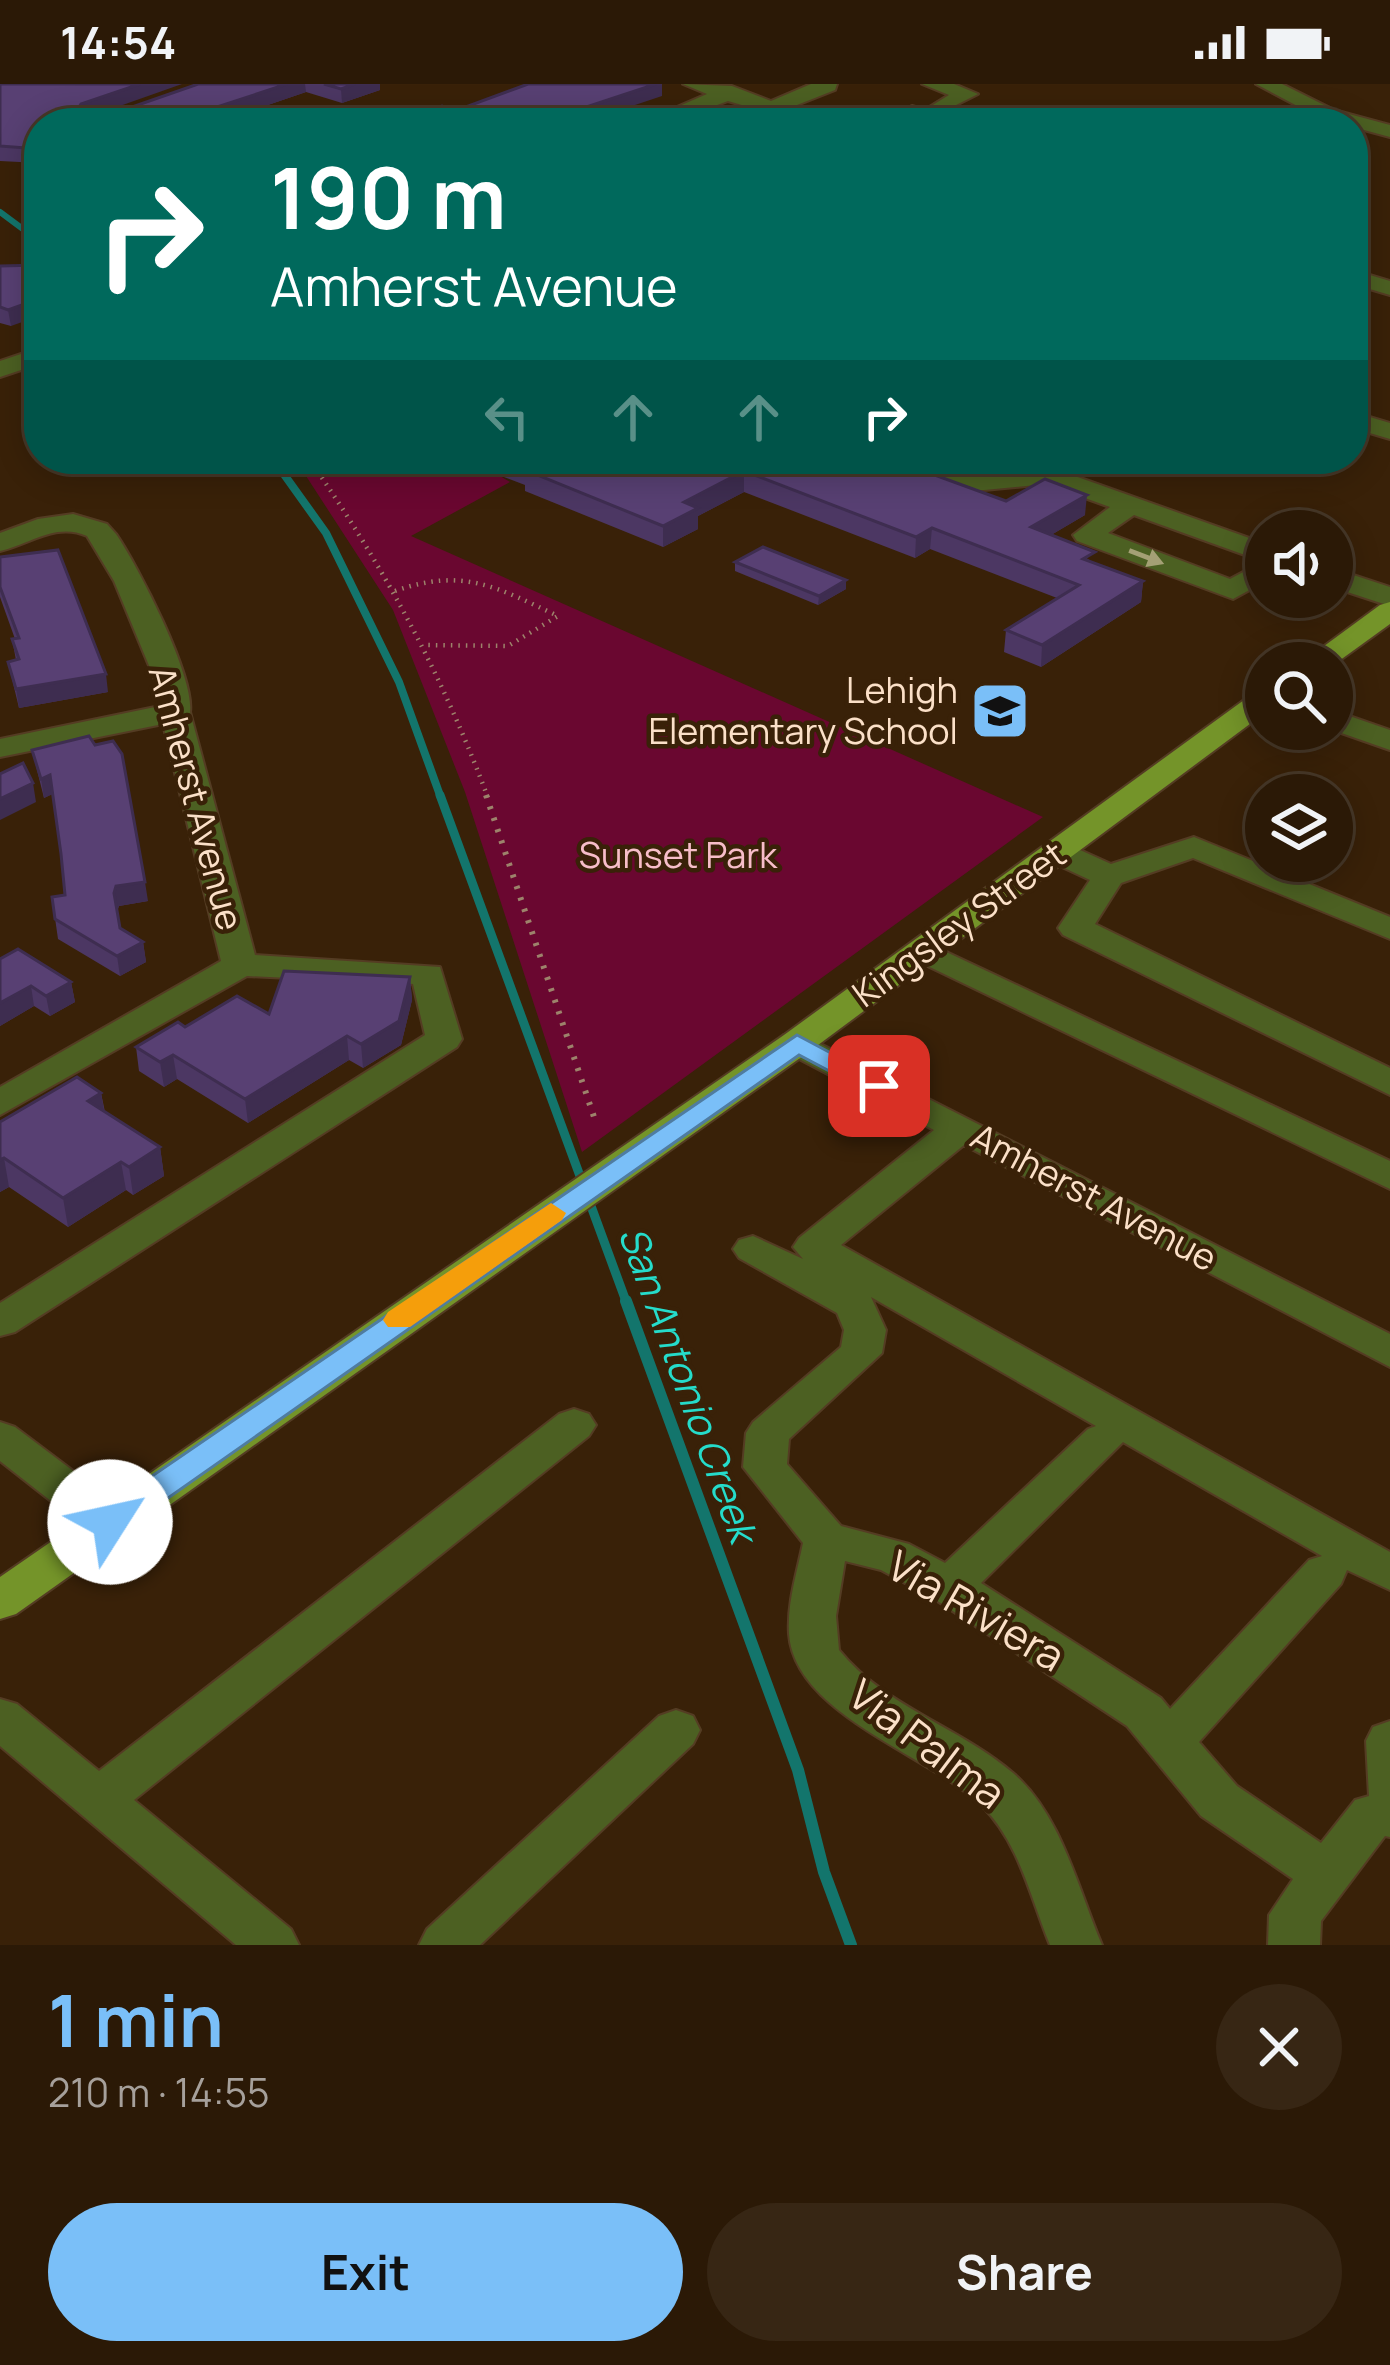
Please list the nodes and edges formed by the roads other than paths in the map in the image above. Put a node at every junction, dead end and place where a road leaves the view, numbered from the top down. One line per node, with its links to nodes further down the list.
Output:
1 (693, 84): 6 (street)
2 (752, 84): 6 (street)
3 (821, 84): 7 (street)
4 (932, 84): 10 (street)
5 (1266, 84): 11 (street)
6 (726, 94): 7 (street); 8 (street)
7 (773, 107): 9 (street)
8 (689, 108)
9 (776, 108)
10 (938, 108)
11 (1315, 108)
12 (922, 474): 14 (street)
13 (1045, 474): 14 (street)
14 (1051, 476): 15 (street)
15 (1131, 505): 17 (street); 18 (street, one-way to 18)
16 (0, 543): 22 (street, Amherst Avenue)
17 (1245, 546)
18 (1245, 582)
19 (1353, 591): 20 (street)
20 (1386, 614): 21 (main road)
21 (1346, 642)
22 (175, 712): 26 (street); 31 (street, Amherst Avenue)
23 (1245, 713): 27 (main road, Kingsley Street)
24 (1353, 726): 25 (street)
25 (1390, 741)
26 (0, 748)
27 (1057, 852): 28 (street); 30 (main road, Kingsley Street)
28 (1109, 876): 29 (street); 33 (street)
29 (1390, 929)
30 (923, 950): 32 (main road, Kingsley Street); 36 (street)
31 (240, 965): 34 (street); 38 (street)
32 (797, 1043): 35 (street, Amherst Avenue); 43 (main road, Kingsley Street)
33 (1390, 1083)
34 (0, 1103)
35 (961, 1128): 39 (street, Amherst Avenue); 46 (street)
36 (1390, 1176)
37 (753, 1249): 44 (street)
38 (0, 1322)
39 (1390, 1352)
40 (574, 1425): 54 (street)
41 (0, 1438): 43 (street)
42 (1103, 1440): 47 (street)
43 (110, 1522): 48 (main road, Kingsley Street)
44 (826, 1540): 47 (street, Via Riviera); 59 (street, Via Palma)
45 (1325, 1573): 51 (street)
46 (1390, 1573)
47 (949, 1586): 51 (street, Via Riviera)
48 (0, 1600)
49 (0, 1718): 54 (street)
50 (676, 1730): 58 (street)
51 (1171, 1740): 56 (street, Via Riviera)
52 (1390, 1741): 53 (street)
53 (1390, 1788)
54 (98, 1800): 57 (street)
55 (1390, 1816): 56 (street)
56 (1327, 1874): 60 (street)
57 (273, 1945)
58 (445, 1945)
59 (1076, 1945)
60 (1294, 1945)

